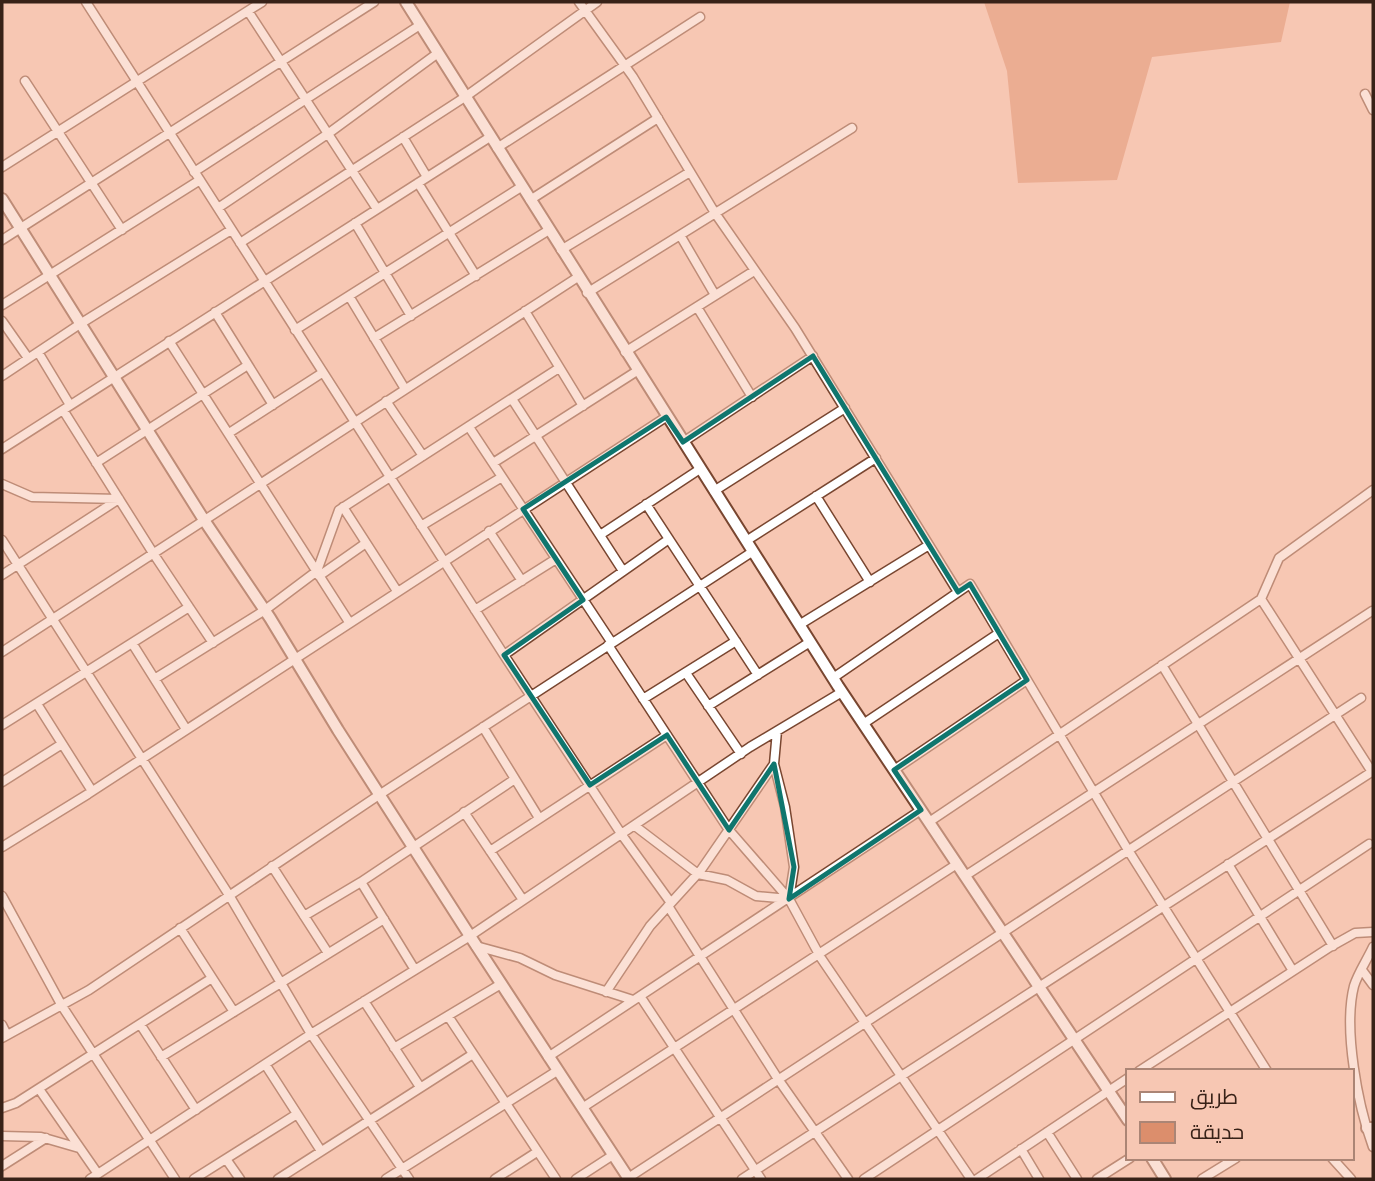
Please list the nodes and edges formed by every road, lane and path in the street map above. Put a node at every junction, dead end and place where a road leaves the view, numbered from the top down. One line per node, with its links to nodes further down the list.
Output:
1 (86, 2): 15 (street)
2 (262, 2): 7 (street)
3 (374, 2): 12 (street)
4 (406, 2): 10 (main road)
5 (579, 2): 8 (street)
6 (597, 2): 8 (street)
7 (248, 11): 12 (street); 15 (street)
8 (584, 11): 13 (street); 17 (street)
9 (700, 17): 13 (street)
10 (420, 25): 11 (main road); 18 (street)
11 (438, 53): 17 (main road); 24 (street)
12 (282, 61): 18 (street); 23 (street)
13 (624, 65): 20 (street); 27 (street)
14 (25, 81): 22 (street)
15 (137, 81): 22 (street); 23 (street)
16 (1365, 94): 19 (street)
17 (465, 97): 25 (street); 26 (main road)
18 (307, 99): 24 (street); 30 (street)
19 (1373, 110)
20 (658, 118): 31 (street); 38 (street)
21 (852, 128): 41 (street)
22 (58, 131): 28 (street); 34 (street)
23 (170, 133): 30 (street); 34 (street)
24 (329, 133): 29 (street); 39 (street)
25 (403, 137): 29 (street); 32 (street)
26 (490, 137): 27 (main road); 32 (street)
27 (497, 148): 36 (main road)
28 (2, 167)
29 (352, 170): 40 (street); 50 (street)
30 (194, 172): 33 (street)
31 (690, 172): 41 (street); 51 (street)
32 (427, 177): 35 (street)
33 (200, 180): 39 (street); 44 (street)
34 (92, 183): 43 (street); 44 (street)
35 (418, 183): 40 (street); 47 (street)
36 (521, 187): 38 (main road); 47 (street)
37 (2, 199): 43 (main road)
38 (530, 200): 46 (main road)
39 (218, 208): 45 (street)
40 (377, 209): 42 (street)
41 (715, 213): 48 (street); 52 (street)
42 (355, 223): 53 (street); 57 (street)
43 (20, 229): 49 (street); 54 (main road)
44 (122, 230): 54 (street)
45 (232, 230): 50 (street); 67 (street)
46 (549, 230): 51 (main road); 55 (street)
47 (449, 233): 53 (street); 55 (street)
48 (680, 235): 58 (street); 59 (street)
49 (2, 240)
50 (240, 243): 57 (street)
51 (561, 250): 56 (main road)
52 (754, 271): 59 (street); 73 (street)
53 (385, 273): 60 (street); 65 (street)
54 (50, 276): 61 (street); 67 (main road)
55 (476, 276): 65 (street)
56 (578, 277): 58 (main road); 63 (street)
57 (264, 281): 64 (street); 68 (street)
58 (587, 293): 72 (main road)
59 (715, 295): 62 (street)
60 (349, 296): 68 (street); 69 (street)
61 (2, 305)
62 (697, 307): 72 (street); 83 (street)
63 (525, 311): 76 (street); 81 (street)
64 (215, 313): 70 (street); 75 (street)
65 (411, 316): 69 (street)
66 (2, 321): 74 (street)
67 (80, 324): 71 (street); 80 (main road)
68 (295, 330): 78 (street)
69 (374, 338): 81 (street)
70 (170, 341): 80 (street); 82 (street)
71 (37, 352): 74 (street); 88 (street)
72 (625, 352): 77 (main road)
73 (813, 356): 83 (street); 89 (street)
74 (28, 358): 79 (street)
75 (248, 365): 82 (street); 86 (street)
76 (559, 368): 84 (street); 87 (street)
77 (637, 371): 87 (street); 90 (main road)
78 (322, 373): 86 (street); 91 (street)
79 (2, 376)
80 (113, 377): 88 (street); 93 (main road)
81 (405, 389): 85 (street)
82 (204, 394): 93 (street); 94 (street)
83 (752, 397): 96 (street)
84 (512, 399): 92 (street); 95 (street)
85 (386, 401): 91 (street); 98 (street)
86 (273, 404): 94 (street)
87 (583, 406): 95 (street)
88 (66, 407): 97 (street); 100 (street)
89 (845, 408): 99 (street); 109 (street)
90 (667, 417): 96 (main road); 105 (street)
91 (354, 423): 104 (street); 106 (street)
92 (469, 426): 98 (street); 101 (street)
93 (148, 432): 100 (street); 115 (main road)
94 (229, 433): 106 (street)
95 (536, 436): 101 (street); 105 (street)
96 (683, 442): 102 (main road)
97 (2, 449)
98 (424, 456): 104 (street)
99 (876, 458): 110 (street); 122 (street)
100 (96, 463): 111 (street)
101 (493, 463): 103 (street)
102 (700, 469): 109 (main road); 112 (street)
103 (502, 477): 114 (street); 116 (street)
104 (389, 478): 113 (street); 116 (street)
105 (565, 482): 114 (street); 118 (street)
106 (261, 483): 115 (street); 129 (street)
107 (2, 484): 111 (street)
108 (1373, 489): 136 (street)
109 (714, 491): 123 (main road)
110 (816, 496): 123 (street); 132 (street)
111 (119, 499): 124 (street); 127 (street)
112 (646, 504): 118 (street); 119 (street)
113 (343, 507): 121 (street); 129 (street)
114 (523, 509): 117 (street); 125 (street)
115 (204, 520): 124 (street); 139 (main road)
116 (421, 526): 126 (street)
117 (489, 531): 126 (street); 131 (street)
118 (600, 535): 128 (street)
119 (669, 539): 128 (street); 133 (street)
120 (2, 540): 127 (street)
121 (366, 543): 129 (street); 134 (street)
122 (929, 545): 132 (street); 135 (street)
123 (749, 547): 133 (street); 144 (main road)
124 (153, 553): 138 (street); 142 (street)
125 (556, 559): 131 (street); 137 (street)
126 (443, 561): 134 (street); 140 (street)
127 (18, 565): 130 (street); 142 (street)
128 (623, 572): 137 (street)
129 (318, 573): 139 (street); 143 (street)
130 (2, 575)
131 (522, 581): 140 (street)
132 (870, 582): 144 (street)
133 (700, 586): 146 (street); 150 (street)
134 (397, 591): 143 (street)
135 (958, 592): 145 (street); 160 (street)
136 (1261, 599): 154 (street); 155 (street)
137 (583, 600): 150 (street); 152 (street)
138 (189, 607): 148 (street); 149 (street)
139 (265, 610): 149 (street); 153 (main road)
140 (475, 610): 152 (street)
141 (1372, 611): 154 (street)
142 (52, 619): 151 (street); 156 (street)
143 (349, 622): 153 (street)
144 (799, 625): 147 (main road)
145 (999, 633): 161 (street); 169 (street)
146 (736, 641): 157 (street); 158 (street)
147 (810, 642): 158 (street); 160 (main road)
148 (132, 643): 156 (street); 159 (street)
149 (213, 643): 159 (street)
150 (610, 644): 163 (street); 165 (street)
151 (2, 652)
152 (504, 655): 163 (street)
153 (294, 657): 173 (street); 190 (main road)
154 (1299, 658): 168 (street); 170 (street)
155 (1162, 665): 170 (street); 175 (street)
156 (87, 673): 166 (street); 179 (street)
157 (686, 673): 165 (street); 167 (street)
158 (758, 675): 167 (street)
159 (156, 678): 173 (street)
160 (833, 678): 162 (main road)
161 (1027, 680): 175 (street); 181 (street)
162 (842, 692): 169 (main road); 174 (street)
163 (531, 696): 172 (street); 187 (street)
164 (1362, 698): 168 (street)
165 (643, 699): 176 (street)
166 (37, 704): 171 (street); 177 (street)
167 (708, 706): 178 (street)
168 (1336, 715): 182 (street); 185 (street)
169 (863, 724): 181 (main road)
170 (1198, 724): 185 (street); 189 (street)
171 (2, 725)
172 (483, 727): 183 (street); 190 (street)
173 (186, 729): 179 (street)
174 (777, 731): 178 (street); 180 (street)
175 (1059, 734): 189 (street); 194 (street)
176 (667, 735): 186 (street); 187 (street)
177 (62, 744): 184 (street); 188 (street)
178 (741, 754): 186 (street)
179 (141, 758): 188 (street); 211 (street)
180 (774, 764): 196 (street); 213 (street)
181 (894, 770): 191 (main road)
182 (1373, 771): 198 (street)
183 (515, 779): 192 (street); 193 (street)
184 (2, 782)
185 (1233, 782): 198 (street); 202 (street)
186 (698, 783): 195 (street); 196 (street)
187 (590, 785): 193 (street); 197 (street)
188 (92, 791): 200 (street)
189 (1094, 792): 202 (street); 208 (street)
190 (379, 794): 201 (main road); 206 (street)
191 (921, 810): 194 (main road); 213 (street)
192 (464, 812): 201 (street); 203 (street)
193 (539, 818): 203 (street)
194 (929, 821): 204 (main road)
195 (635, 826): 197 (street); 207 (street)
196 (729, 830): 207 (street); 213 (street)
197 (622, 835): 214 (street); 215 (street)
198 (1268, 839): 205 (street); 210 (street)
199 (1369, 844): 210 (street)
200 (2, 846)
201 (412, 846): 209 (street); 223 (main road)
202 (1128, 850): 216 (street); 221 (street)
203 (490, 851): 214 (street)
204 (957, 864): 208 (main road); 227 (street)
205 (1228, 864): 216 (street); 218 (street)
206 (272, 866): 211 (street); 217 (street)
207 (698, 874): 213 (street); 215 (street)
208 (965, 876): 221 (main road)
209 (361, 882): 217 (street); 219 (street)
210 (1299, 890): 218 (street); 224 (street)
211 (229, 895): 220 (street); 234 (street)
212 (2, 896): 241 (street)
213 (789, 899): 227 (street); 228 (street)
214 (523, 900): 223 (street)
215 (669, 904): 228 (street); 238 (street)
216 (1163, 906): 229 (street); 236 (street)
217 (304, 916): 226 (street)
218 (1260, 916): 229 (street); 232 (street)
219 (384, 919): 226 (street); 230 (street)
220 (180, 928): 233 (street); 241 (street)
221 (1003, 932): 236 (main road); 246 (street)
222 (1373, 932): 224 (street)
223 (473, 941): 230 (street); 235 (main road); 238 (street)
224 (1332, 946): 232 (street)
225 (1373, 947): 231 (street)
226 (328, 953): 234 (street)
227 (819, 954): 242 (street); 246 (street)
228 (698, 956): 239 (street); 242 (street)
229 (1196, 958): 244 (street); 251 (street)
230 (415, 970): 240 (street)
231 (1362, 970): 237 (street); 276 (street)
232 (1293, 971): 244 (street)
233 (212, 978): 243 (street); 247 (street)
234 (281, 982): 243 (street); 249 (street)
235 (501, 984): 245 (street); 257 (main road)
236 (1039, 985): 251 (main road); 262 (street)
237 (1373, 985)
238 (606, 992): 239 (street)
239 (637, 998): 253 (street); 257 (street)
240 (364, 1001): 249 (street); 252 (street)
241 (62, 1006): 250 (street); 254 (street)
242 (733, 1010): 253 (street); 263 (street)
243 (234, 1012): 256 (street)
244 (1230, 1012): 259 (street); 260 (street)
245 (448, 1016): 252 (street); 255 (street)
246 (864, 1021): 262 (street); 263 (street)
247 (140, 1024): 254 (street); 256 (street)
248 (2, 1025): 250 (street)
249 (312, 1034): 258 (street); 275 (street)
250 (5, 1037)
251 (1075, 1039): 267 (main road); 277 (street)
252 (394, 1048): 265 (street)
253 (674, 1048): 270 (street); 273 (street)
254 (93, 1054): 266 (street); 282 (street)
255 (472, 1054): 265 (street); 268 (street)
256 (161, 1057): 271 (street)
257 (548, 1057): 261 (main road)
258 (265, 1064): 271 (street); 272 (street)
259 (1142, 1069)
260 (1266, 1069)
261 (557, 1070): 268 (street); 270 (main road)
262 (901, 1076): 277 (street); 278 (street)
263 (778, 1079): 273 (street); 278 (street)
264 (1126, 1079): 267 (street)
265 (420, 1087): 275 (street)
266 (38, 1088): 269 (street); 284 (street)
267 (1109, 1090): 274 (main road); 279 (street)
268 (505, 1104): 287 (street); 295 (street)
269 (2, 1108)
270 (582, 1108): 288 (main road)
271 (196, 1110): 282 (street)
272 (298, 1114): 286 (street); 289 (street)
273 (720, 1117): 296 (street); 307 (street)
274 (1126, 1118)
275 (369, 1120): 286 (street); 295 (street)
276 (1370, 1128): 283 (street)
277 (938, 1131): 311 (street); 312 (street)
278 (815, 1132): 296 (street); 310 (street)
279 (1047, 1132): 285 (street); 314 (street)
280 (2, 1136): 281 (street)
281 (46, 1138): 284 (street); 294 (street)
282 (149, 1140): 297 (street); 298 (street)
283 (1373, 1147)
284 (79, 1148): 297 (street)
285 (1021, 1149): 312 (street); 313 (street)
286 (321, 1151): 301 (street)
287 (537, 1152): 304 (street); 305 (street)
288 (613, 1155): 306 (street); 307 (main road)
289 (226, 1159): 299 (street); 300 (street)
290 (1127, 1160): 315 (street)
291 (1153, 1160): 316 (main road)
292 (1233, 1160): 317 (street)
293 (1334, 1160): 318 (street)
294 (2, 1166)
295 (402, 1169): 302 (street); 303 (street)
296 (755, 1171): 308 (street); 309 (street)
297 (94, 1177)
298 (174, 1179)
299 (194, 1179)
300 (240, 1179)
301 (278, 1179)
302 (386, 1179)
303 (409, 1179)
304 (495, 1179)
305 (556, 1179)
306 (576, 1179)
307 (629, 1179)
308 (742, 1179)
309 (761, 1179)
310 (848, 1179)
311 (864, 1179)
312 (974, 1179)
313 (1040, 1179)
314 (1077, 1179)
315 (1097, 1179)
316 (1165, 1179)
317 (1202, 1179)
318 (1351, 1179)

